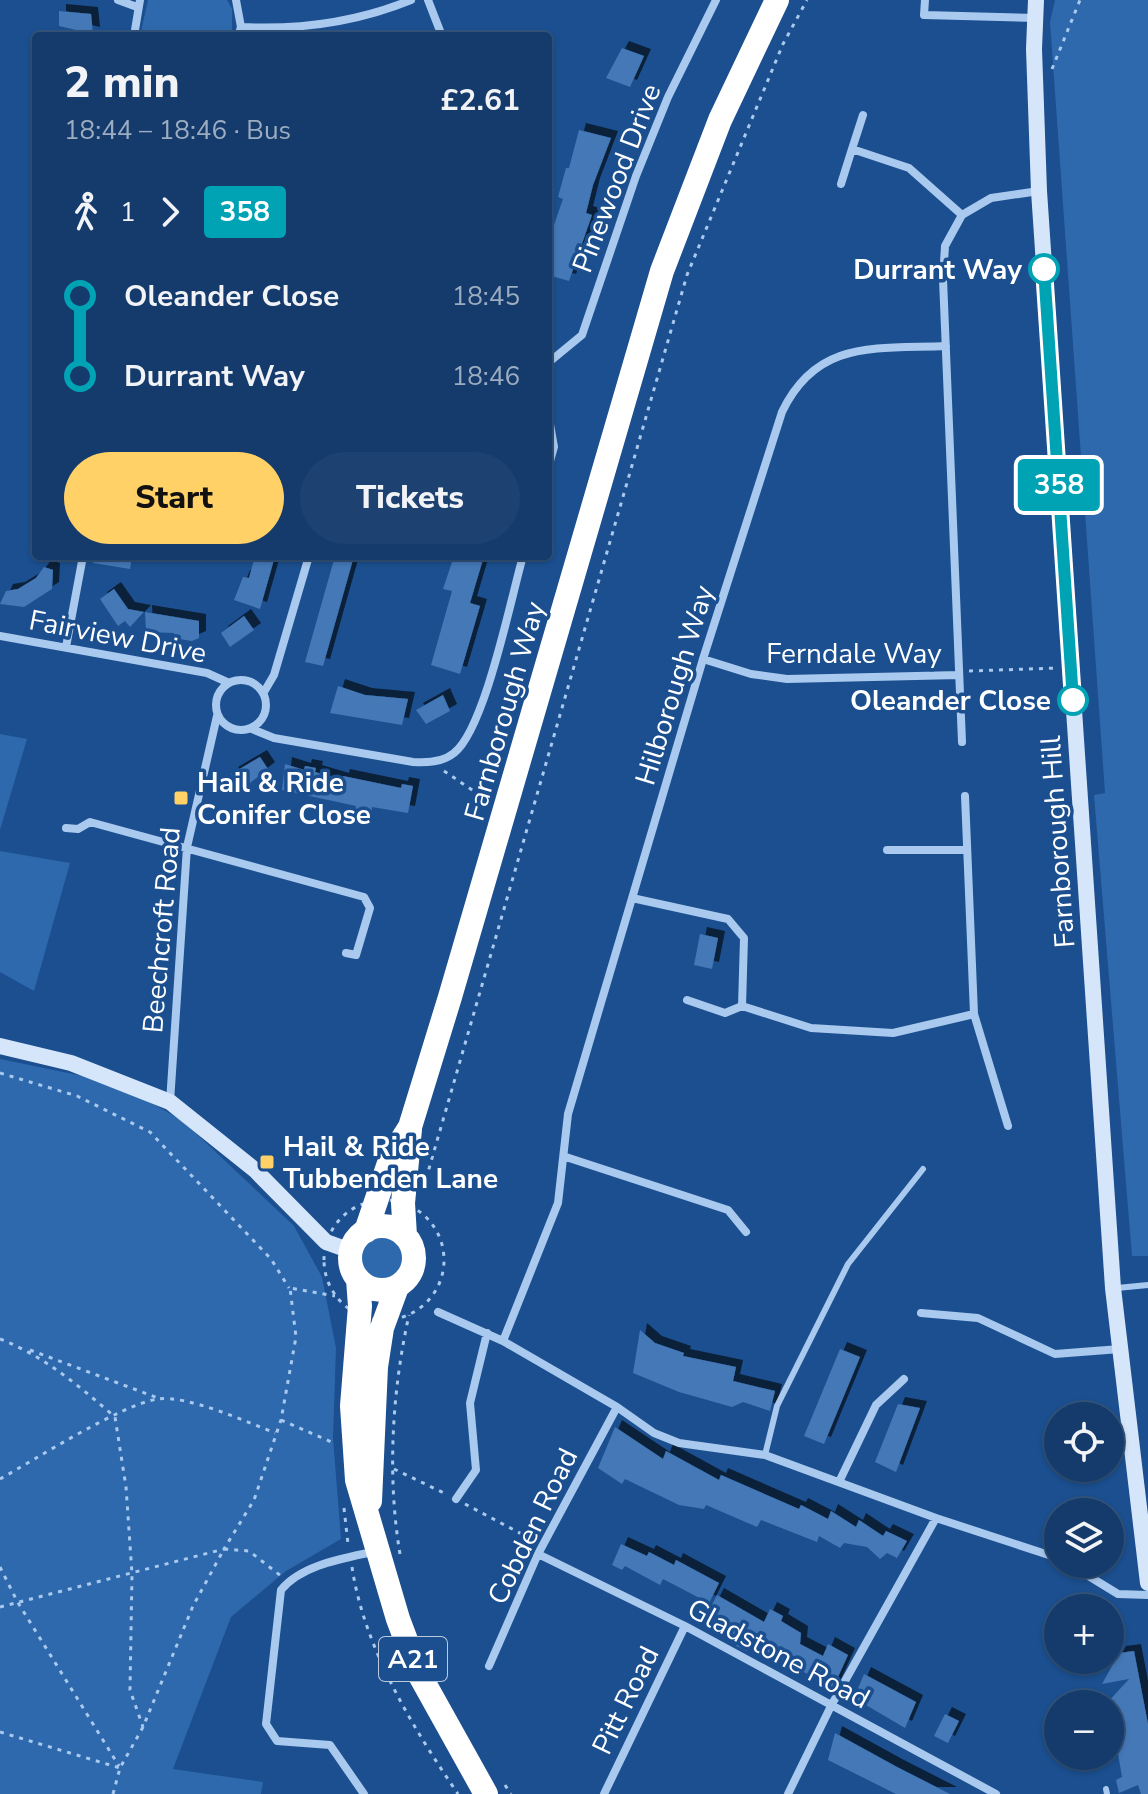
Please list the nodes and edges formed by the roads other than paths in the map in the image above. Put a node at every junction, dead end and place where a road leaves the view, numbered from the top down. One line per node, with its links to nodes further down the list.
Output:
1 (118, 0): 9 (street)
2 (236, 0): 12 (street)
3 (411, 0): 12 (street)
4 (428, 0): 13 (street)
5 (716, 0): 20 (street, Pinewood Drive)
6 (777, 0): 46 (highway, Farnborough Way)
7 (925, 0): 10 (street)
8 (1036, 0): 10 (main road, Farnborough Hill)
9 (138, 4): 11 (street)
10 (1035, 18): 17 (main road, Farnborough Hill)
11 (134, 32)
12 (240, 32)
13 (440, 32)
14 (863, 115): 15 (street)
15 (852, 149): 16 (street); 18 (street)
16 (841, 184)
17 (1039, 191): 18 (street); 56 (main road, Farnborough Hill)
18 (962, 215): 19 (street)
19 (946, 346): 26 (street, Hilborough Way); 27 (street)
20 (552, 360)
21 (82, 560): 25 (street)
22 (308, 560): 29 (street)
23 (522, 560): 31 (street)
24 (0, 636): 25 (street, Fairview Drive)
25 (66, 647): 28 (street, Fairview Drive)
26 (703, 659): 27 (street, Ferndale Way); 38 (street, Hilborough Way)
27 (959, 675): 32 (street)
28 (227, 682): 29 (street); 30 (street)
29 (264, 692): 31 (street)
30 (217, 716): 31 (street); 35 (street, Beechcroft Road)
31 (252, 729)
32 (962, 742)
33 (965, 796): 37 (street)
34 (66, 828): 35 (street)
35 (187, 847): 39 (street); 44 (street, Beechcroft Road)
36 (887, 850): 37 (street)
37 (966, 850): 42 (street)
38 (632, 898): 41 (street); 47 (street, Hilborough Way)
39 (346, 953)
40 (687, 1000): 41 (street)
41 (742, 1006): 42 (street)
42 (974, 1014): 45 (street)
43 (0, 1046): 44 (main road)
44 (170, 1102): 52 (main road)
45 (1008, 1126)
46 (410, 1127): 49 (highway, Farnborough Way); 51 (highway, Farnborough Way)
47 (566, 1157): 50 (street); 60 (street, Hilborough Way)
48 (923, 1169): 64 (lane)
49 (366, 1231): 51 (highway); 52 (highway)
50 (746, 1232)
51 (405, 1236): 55 (highway)
52 (351, 1251): 53 (highway)
53 (358, 1279): 55 (highway); 67 (highway, A21)
54 (1148, 1285): 56 (lane)
55 (397, 1287): 67 (highway, A21)
56 (1113, 1288): 61 (main road, Farnborough Hill)
57 (438, 1312): 59 (street)
58 (921, 1313): 61 (street)
59 (487, 1333): 60 (street); 66 (street)
60 (503, 1341): 63 (street)
61 (1121, 1349): 68 (main road, Farnborough Hill)
62 (904, 1379): 65 (street)
63 (617, 1407): 64 (street); 70 (street, Cobden Road)
64 (765, 1455): 65 (street)
65 (839, 1482): 69 (street)
66 (456, 1499)
67 (369, 1513): 71 (highway, A21)
68 (1144, 1517): 74 (main road, Farnborough Hill)
69 (936, 1518): 72 (street); 78 (street)
70 (541, 1550): 76 (street, Gladstone Road); 77 (street, Cobden Road)
71 (378, 1551): 79 (highway, A21); 81 (street)
72 (1044, 1553)
73 (1092, 1578): 75 (street)
74 (1148, 1583)
75 (1148, 1595)
76 (685, 1626): 78 (street, Gladstone Road); 82 (street, Pitt Road)
77 (489, 1666)
78 (831, 1706): 80 (street, Gladstone Road); 83 (street)
79 (495, 1789)
80 (980, 1790): 84 (street, Gladstone Road)
81 (364, 1794)
82 (604, 1794)
83 (788, 1794)
84 (996, 1794)

